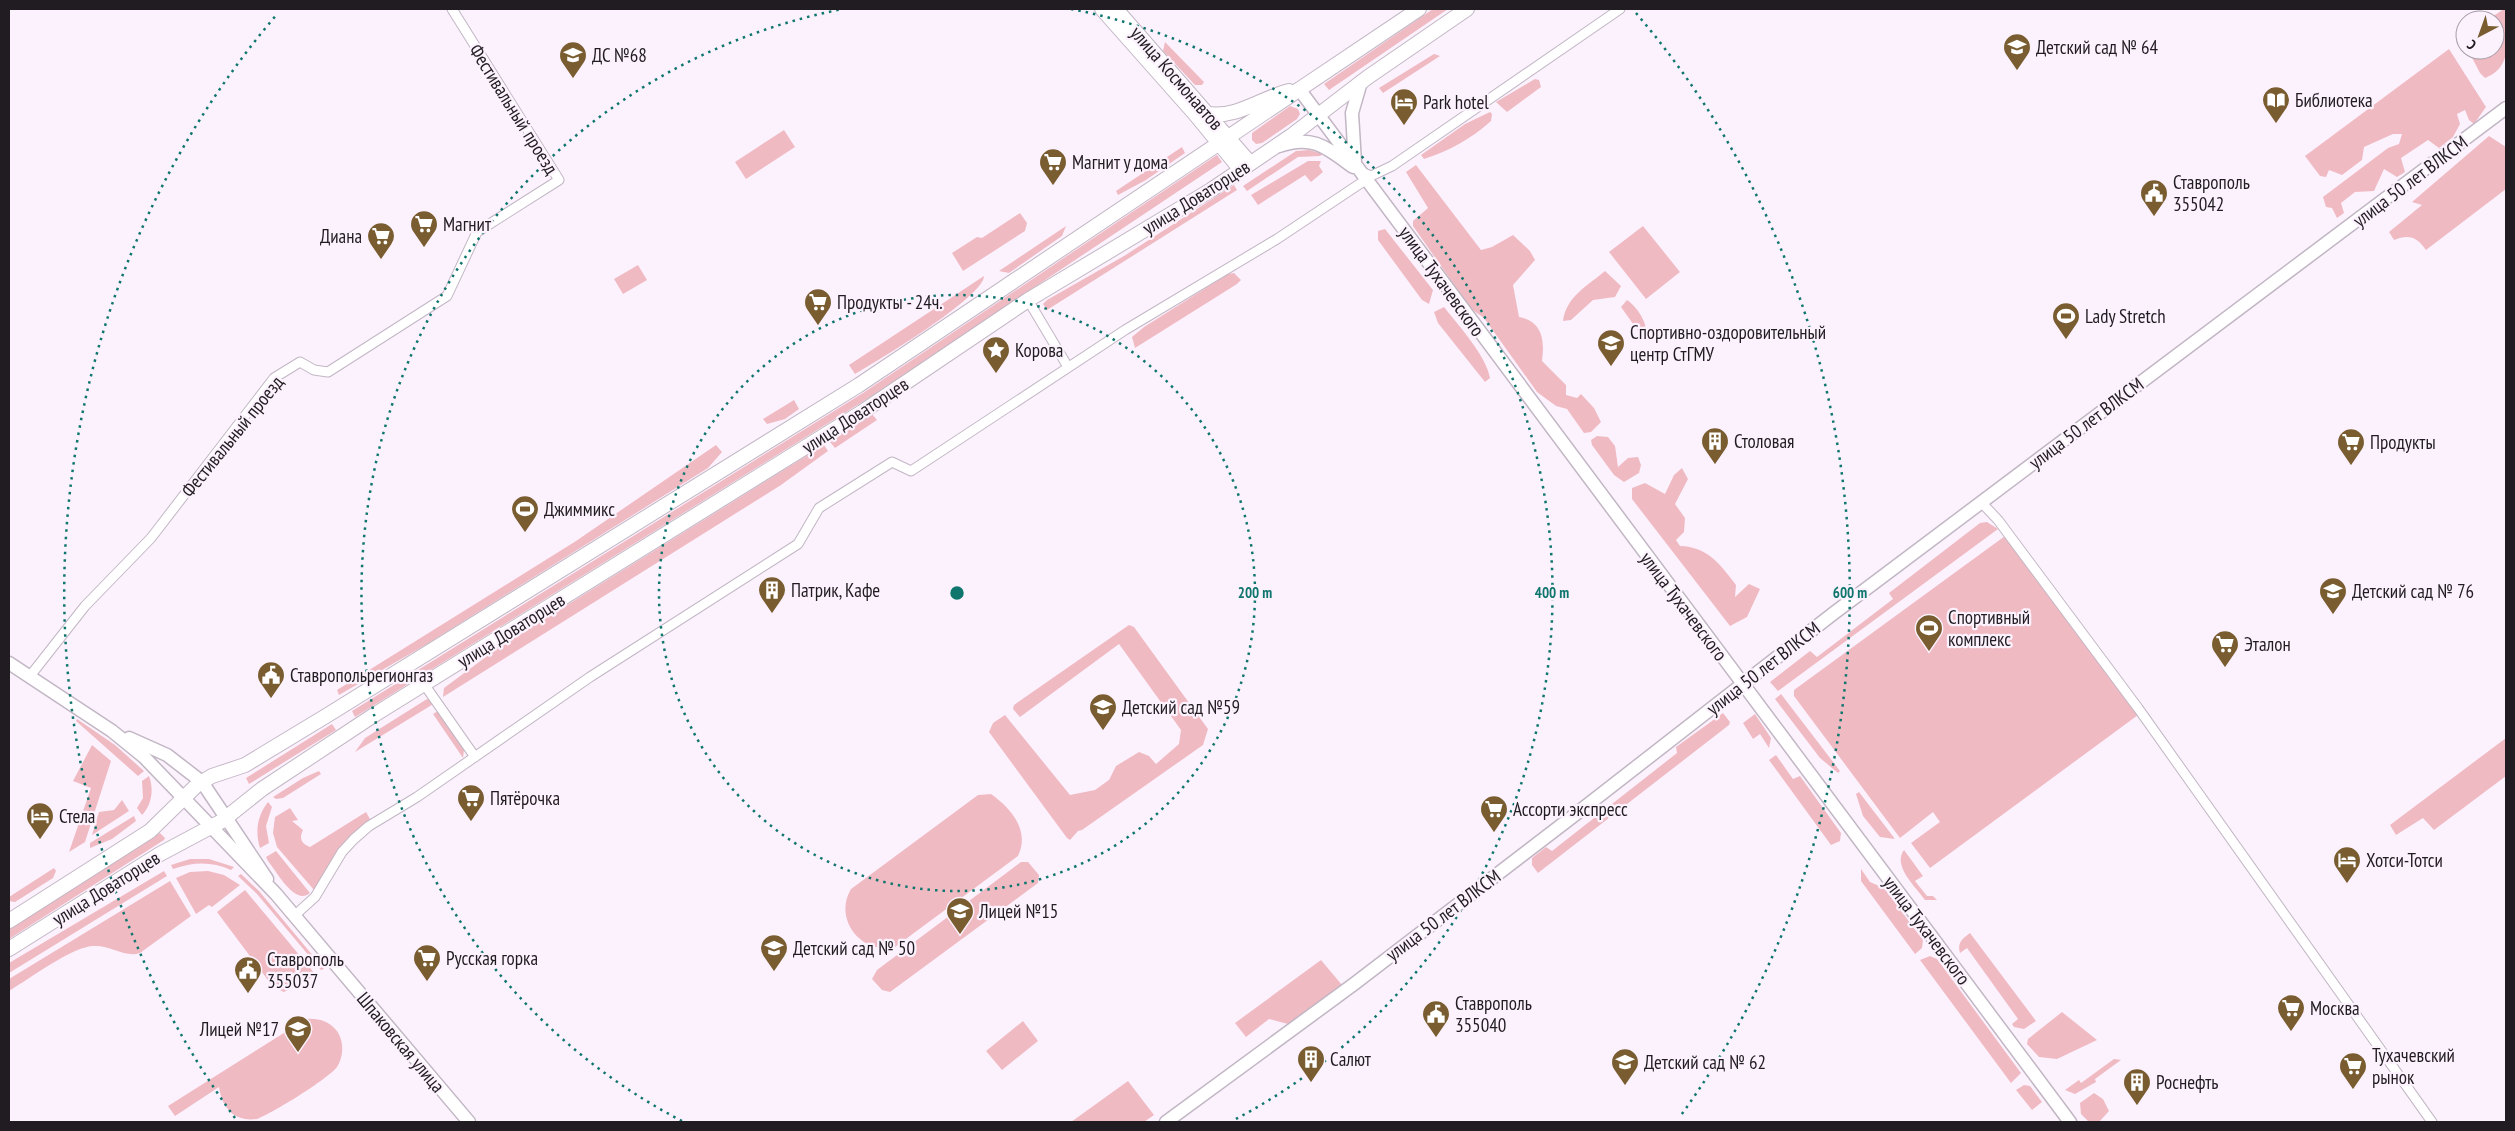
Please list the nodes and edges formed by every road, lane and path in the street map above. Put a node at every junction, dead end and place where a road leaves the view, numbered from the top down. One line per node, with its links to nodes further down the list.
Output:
1 (452, 9): 21 (street, Фестивальный проезд)
2 (1102, 9): 11 (main road, улица Космонавтов)
3 (1116, 9): 11 (main road, улица Космонавтов)
4 (1418, 9): 8 (main road, улица Доваторцев)
5 (1467, 9): 7 (main road, улица Доваторцев)
6 (1620, 9): 16 (street)
7 (1361, 82): 10 (main road, улица Доваторцев); 16 (street)
8 (1299, 89): 10 (street, улица Тухачевского); 11 (main road); 12 (main road, улица Доваторцев)
9 (2506, 108): 19 (street, улица 50 лет ВЛКСМ)
10 (1319, 115): 13 (main road, улица Доваторцев); 16 (street, улица Тухачевского)
11 (1204, 117): 12 (main road); 14 (main road)
12 (1229, 143): 14 (main road, улица Доваторцев); 15 (main road)
13 (1274, 148): 15 (main road, улица Доваторцев); 16 (street)
14 (1198, 158): 26 (main road, улица Доваторцев)
15 (1246, 167): 17 (main road, улица Доваторцев)
16 (1361, 171): 18 (street); 23 (street, улица Тухачевского)
17 (1028, 300): 18 (street); 22 (main road, улица Доваторцев)
18 (1068, 367): 25 (street)
19 (1981, 502): 23 (street, улица 50 лет ВЛКСМ); 34 (street)
20 (9, 663): 21 (street, Шпаковская улица)
21 (30, 676): 24 (street, Шпаковская улица)
22 (424, 684): 25 (street); 30 (main road, улица Доваторцев)
23 (1742, 684): 32 (street, улица 50 лет ВЛКСМ); 33 (street, улица Тухачевского)
24 (112, 731): 26 (street, Шпаковская улица); 27 (street, Шпаковская улица)
25 (475, 757): 28 (street)
26 (207, 779): 27 (street, Шпаковская улица); 29 (main road, улица Доваторцев)
27 (276, 894): 28 (street, Шпаковская улица)
28 (294, 916): 31 (street, Шпаковская улица)
29 (9, 921)
30 (9, 949)
31 (469, 1122)
32 (1166, 1122)
33 (2070, 1122)
34 (2432, 1122)

